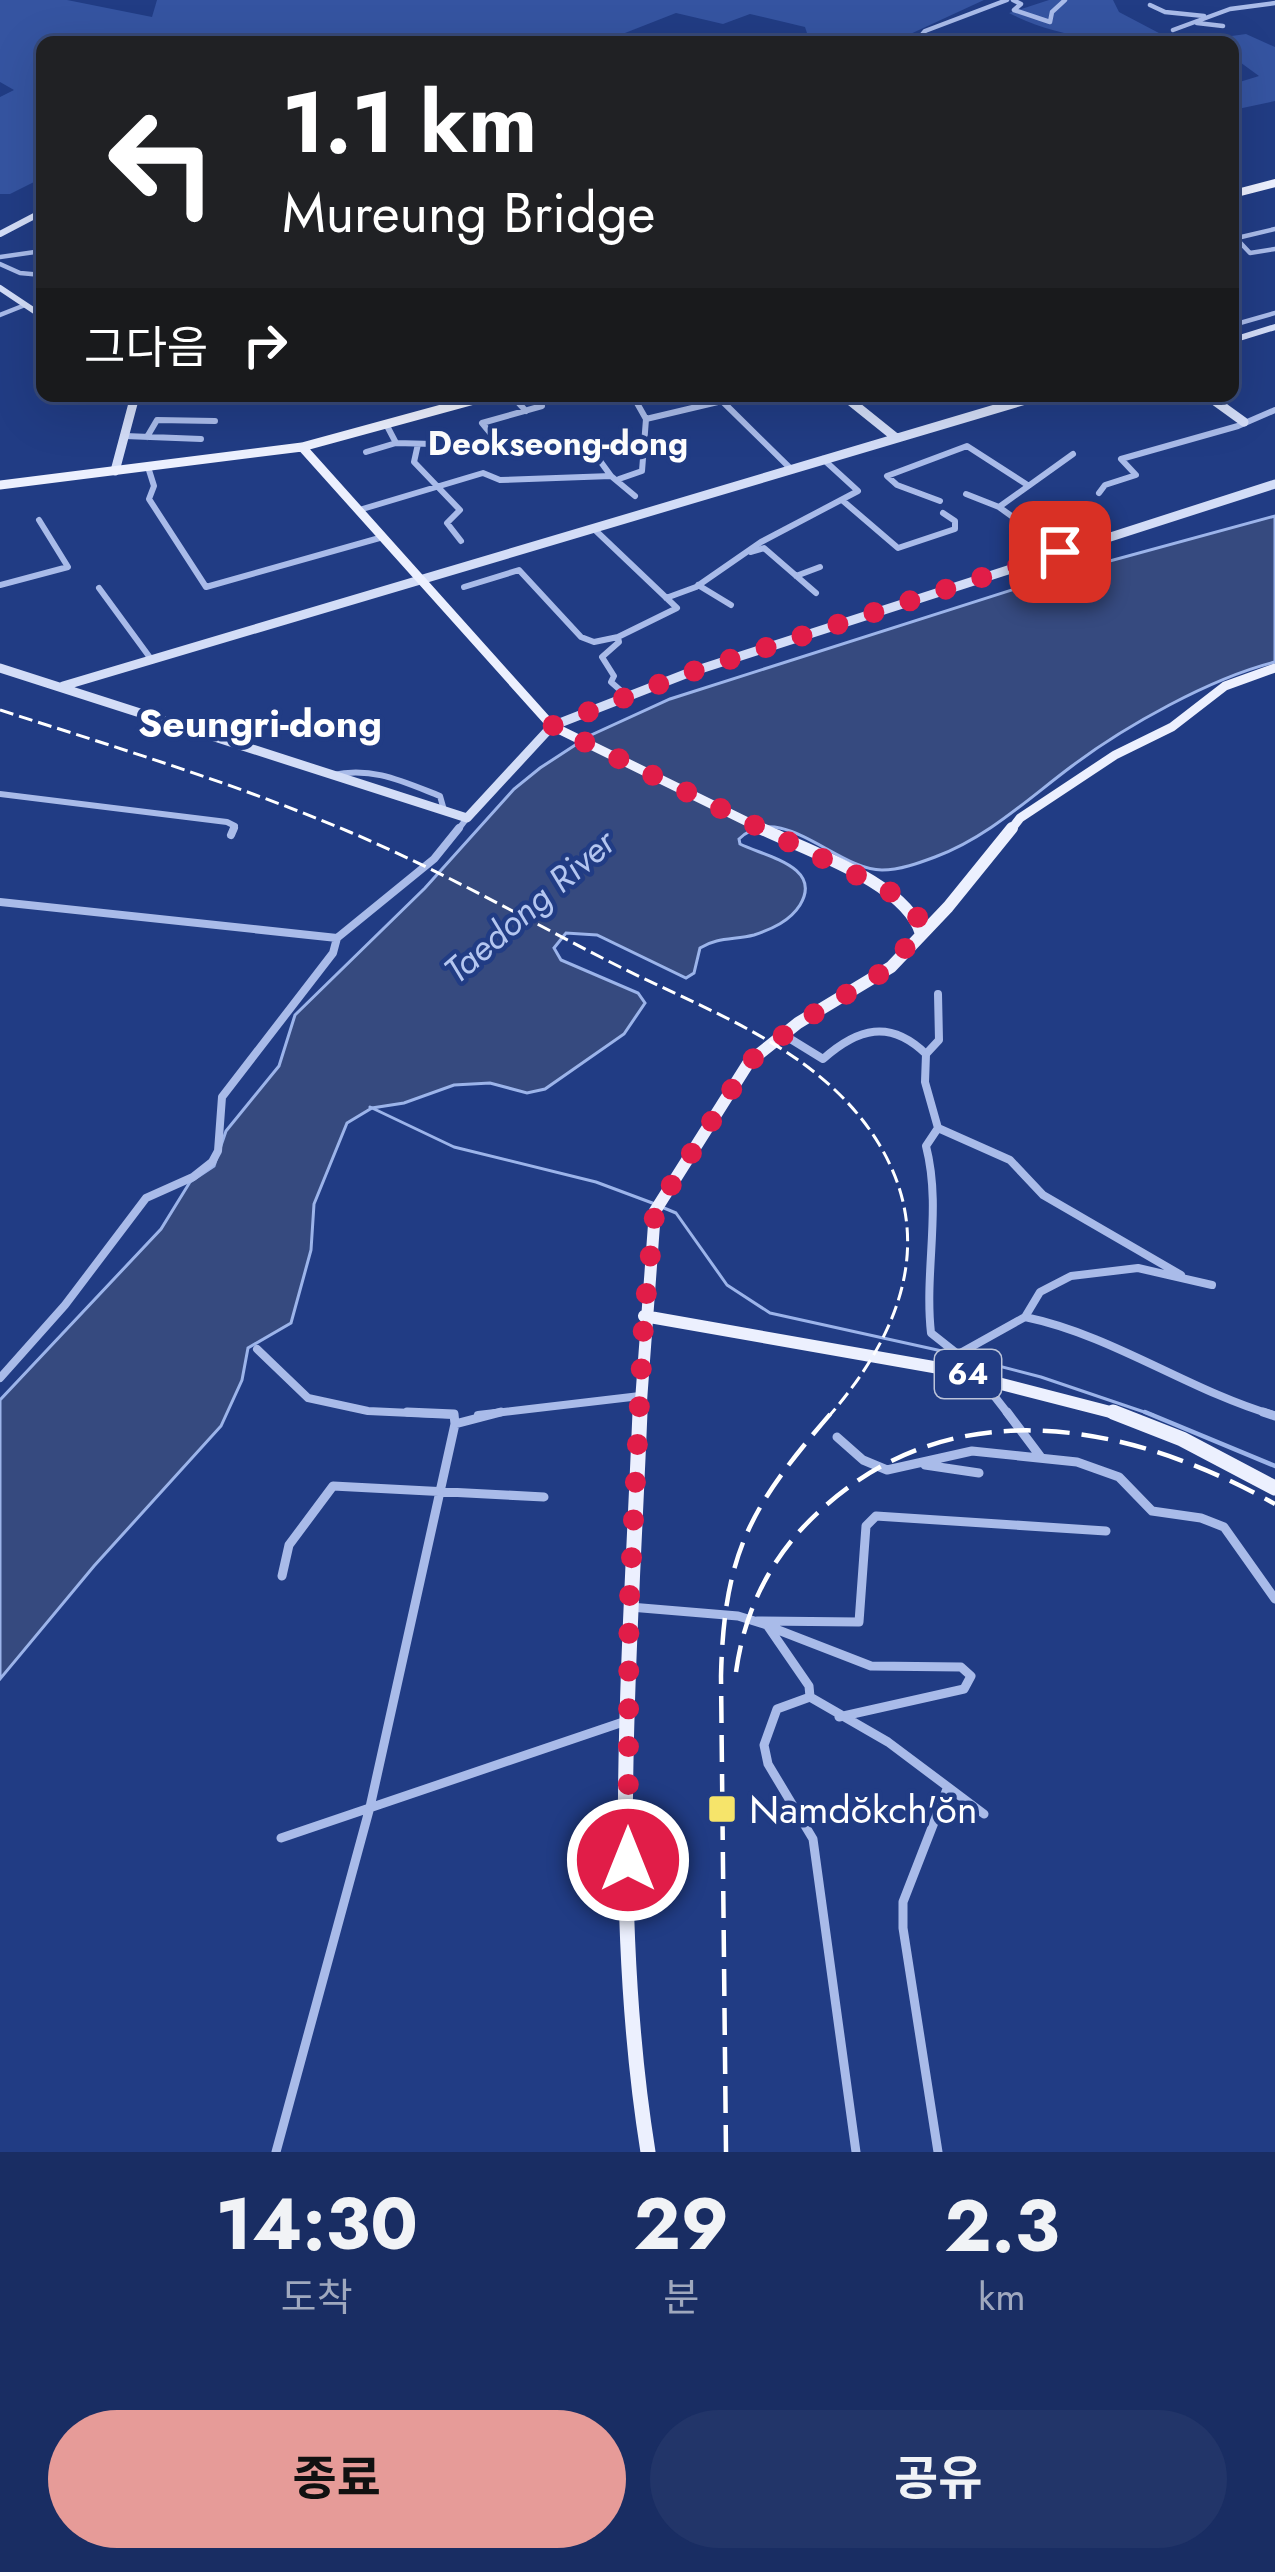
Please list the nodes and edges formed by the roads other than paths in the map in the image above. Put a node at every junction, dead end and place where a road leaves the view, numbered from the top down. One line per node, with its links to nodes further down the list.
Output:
1 (1010, 0): 2 (street); 11 (street)
2 (1065, 0)
3 (1275, 3): 5 (street)
4 (1150, 4): 6 (street)
5 (1230, 9): 6 (street); 7 (street)
6 (1186, 13): 7 (street)
7 (1206, 16): 8 (street)
8 (1196, 22): 9 (street); 10 (street)
9 (1223, 26)
10 (1173, 30)
11 (921, 36)
12 (1275, 183): 13 (main road)
13 (1239, 192)
14 (36, 215): 16 (main road)
15 (1275, 229): 17 (street)
16 (0, 234)
17 (1239, 235)
18 (1239, 241): 19 (street)
19 (1275, 249)
20 (36, 252): 21 (street)
21 (0, 261): 22 (street)
22 (36, 274)
23 (0, 288): 24 (main road)
24 (25, 305): 25 (main road); 27 (street)
25 (36, 312)
26 (1275, 313): 28 (street)
27 (0, 315)
28 (1239, 323)
29 (1275, 327): 30 (main road)
30 (1239, 338)
31 (134, 402): 47 (main road)
32 (467, 402): 46 (main road)
33 (518, 402): 42 (street)
34 (636, 402): 45 (street)
35 (710, 402): 45 (street)
36 (722, 402): 61 (street)
37 (851, 402): 49 (main road)
38 (1018, 402): 49 (main road)
39 (1216, 402): 44 (main road)
40 (542, 406): 42 (street)
41 (1275, 410): 44 (street)
42 (526, 411): 51 (street)
43 (215, 421): 48 (street)
44 (1244, 422): 69 (street)
45 (646, 423): 63 (street)
46 (386, 424): 52 (street); 55 (main road)
47 (125, 436): 48 (street); 62 (main road)
48 (147, 437): 50 (street)
49 (895, 437): 59 (main road)
50 (201, 439)
51 (496, 440)
52 (396, 443): 53 (street); 56 (street)
53 (418, 444): 54 (street); 67 (street)
54 (433, 444)
55 (302, 446): 60 (main road); 74 (main road)
56 (366, 452)
57 (595, 454): 63 (street)
58 (1073, 454): 64 (street)
59 (823, 459): 61 (main road); 71 (street)
60 (148, 467): 62 (main road); 78 (street)
61 (790, 468): 77 (main road)
62 (115, 471): 66 (main road)
63 (614, 478): 67 (street); 70 (street)
64 (1026, 484): 72 (street); 73 (street)
65 (1275, 484): 80 (main road)
66 (0, 485)
67 (438, 486): 74 (street); 79 (street)
68 (966, 494): 73 (street)
69 (1099, 494)
70 (635, 496)
71 (842, 500): 75 (street); 81 (street)
72 (940, 501)
73 (999, 508): 80 (street)
74 (359, 510): 78 (main road)
75 (943, 513)
76 (39, 520): 85 (street)
77 (592, 527): 84 (main road); 90 (street)
78 (383, 537): 84 (main road)
79 (461, 541)
80 (1060, 552): 97 (main road)
81 (744, 554): 83 (street); 86 (street)
82 (820, 567): 83 (street)
83 (796, 576): 89 (street)
84 (420, 579): 93 (main road); 98 (main road)
85 (0, 585)
86 (698, 586): 90 (street); 91 (street)
87 (464, 587): 92 (street)
88 (99, 588): 93 (street)
89 (816, 593)
90 (667, 598): 92 (street)
91 (731, 605)
92 (618, 637): 97 (street)
93 (151, 658): 96 (main road)
94 (0, 668): 96 (main road)
95 (1275, 668): 104 (main road)
96 (60, 687): 100 (main road)
97 (628, 697): 98 (main road)
98 (552, 726): 100 (main road); 104 (main road)
99 (0, 794): 101 (street)
100 (467, 818): 105 (street)
101 (231, 835)
102 (4, 903): 103 (street); 105 (street)
103 (0, 917)
104 (920, 935): 107 (main road)
105 (337, 938): 117 (street)
106 (938, 994): 108 (street)
107 (783, 1035): 108 (street); 112 (main road)
108 (926, 1054): 109 (street)
109 (938, 1128): 110 (street); 115 (street)
110 (1182, 1276): 111 (street); 113 (street)
111 (1213, 1286)
112 (644, 1316): 116 (main road, 64); 118 (main road)
113 (1025, 1317): 115 (street); 120 (street)
114 (257, 1349): 121 (street)
115 (955, 1352): 116 (street)
116 (940, 1364): 126 (main road, 64)
117 (0, 1378)
118 (642, 1396): 121 (street); 132 (main road)
119 (995, 1397): 123 (street)
120 (1275, 1416)
121 (455, 1424): 127 (street)
122 (837, 1438): 124 (street)
123 (1041, 1457): 124 (street); 131 (street)
124 (923, 1464): 125 (street)
125 (979, 1473)
126 (1275, 1488)
127 (441, 1492): 128 (street); 130 (street); 138 (street)
128 (544, 1496)
129 (1106, 1531): 133 (street)
130 (282, 1576)
131 (1275, 1599)
132 (629, 1607): 133 (street); 136 (main road)
133 (762, 1623): 134 (street); 135 (street)
134 (810, 1697): 135 (street); 143 (street)
135 (839, 1718): 137 (street)
136 (627, 1720): 138 (street); 142 (main road)
137 (946, 1789): 139 (street); 144 (street)
138 (370, 1807): 140 (street); 141 (street)
139 (984, 1814)
140 (281, 1838)
141 (276, 2152)
142 (649, 2152)
143 (856, 2152)
144 (938, 2152)

